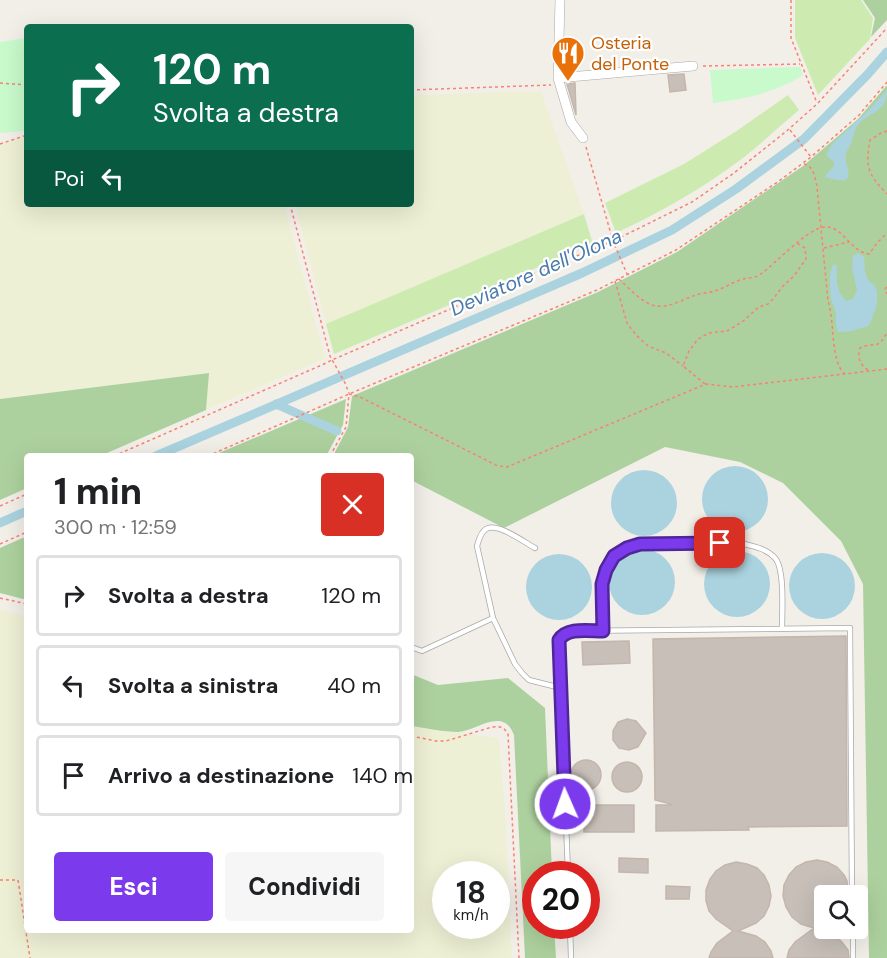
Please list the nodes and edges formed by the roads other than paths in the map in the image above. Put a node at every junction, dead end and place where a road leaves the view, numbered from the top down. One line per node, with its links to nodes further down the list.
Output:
1 (560, 0): 3 (street)
2 (693, 66): 3 (street)
3 (559, 81): 4 (street)
4 (583, 138)
5 (535, 549): 6 (lane)
6 (493, 618): 9 (lane); 10 (lane)
7 (782, 629): 8 (lane); 8 (lane); 12 (lane)
8 (603, 631): 10 (lane)
9 (414, 648)
10 (561, 688): 11 (lane)
11 (568, 861)
12 (852, 885)
13 (570, 939): 15 (lane)
14 (852, 939): 16 (lane)
15 (571, 958)
16 (853, 958)

